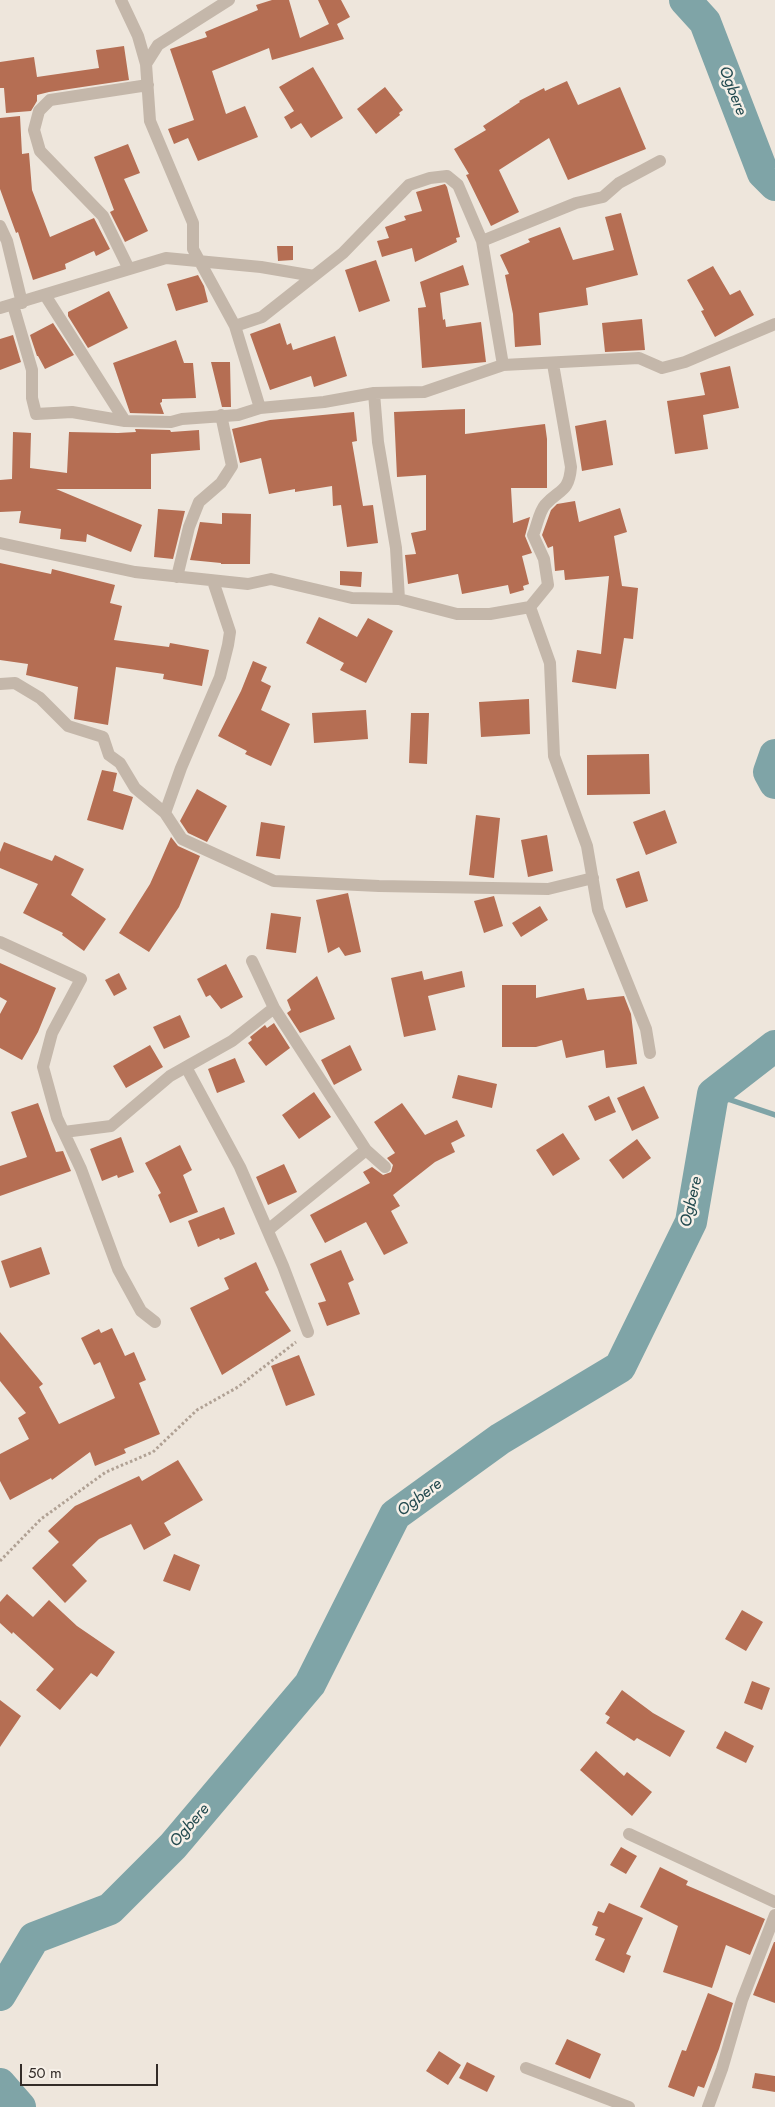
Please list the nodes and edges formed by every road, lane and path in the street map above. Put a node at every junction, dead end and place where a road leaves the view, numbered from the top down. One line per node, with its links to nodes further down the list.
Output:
1 (121, 0): 3 (street)
2 (229, 0): 3 (street)
3 (146, 64): 4 (street)
4 (148, 85): 8 (street); 9 (street)
5 (660, 161): 7 (street)
6 (0, 226): 12 (street)
7 (482, 241): 10 (street); 17 (street)
8 (198, 260): 9 (street); 10 (street); 15 (street)
9 (129, 268): 11 (street)
10 (314, 276): 15 (street)
11 (45, 295): 12 (street); 21 (street)
12 (17, 304): 13 (street); 21 (street)
13 (0, 308)
14 (775, 324): 16 (street)
15 (235, 326): 19 (street)
16 (553, 364): 17 (street); 26 (street)
17 (503, 365): 18 (street)
18 (374, 392): 19 (street); 25 (street)
19 (260, 408): 20 (street)
20 (221, 415): 21 (street); 23 (street)
21 (125, 422)
22 (0, 543): 23 (street)
23 (177, 577): 24 (street)
24 (213, 581): 25 (street); 28 (street)
25 (399, 599): 26 (street)
26 (530, 607): 29 (street)
27 (0, 684): 28 (street)
28 (165, 813): 29 (street)
29 (593, 878): 33 (street)
30 (0, 942): 35 (street)
31 (252, 961): 32 (street)
32 (274, 1008): 34 (street); 36 (street)
33 (650, 1053)
34 (186, 1067): 35 (street); 38 (street)
35 (64, 1132): 39 (street)
36 (366, 1150): 37 (street); 38 (street)
37 (385, 1167)
38 (268, 1230): 40 (street)
39 (155, 1322)
40 (308, 1332): 41 (path)
41 (0, 1561)
42 (629, 1834): 43 (street)
43 (775, 1902)
44 (775, 1915): 47 (street)
45 (526, 2068): 46 (street)
46 (629, 2107)
47 (708, 2107)

